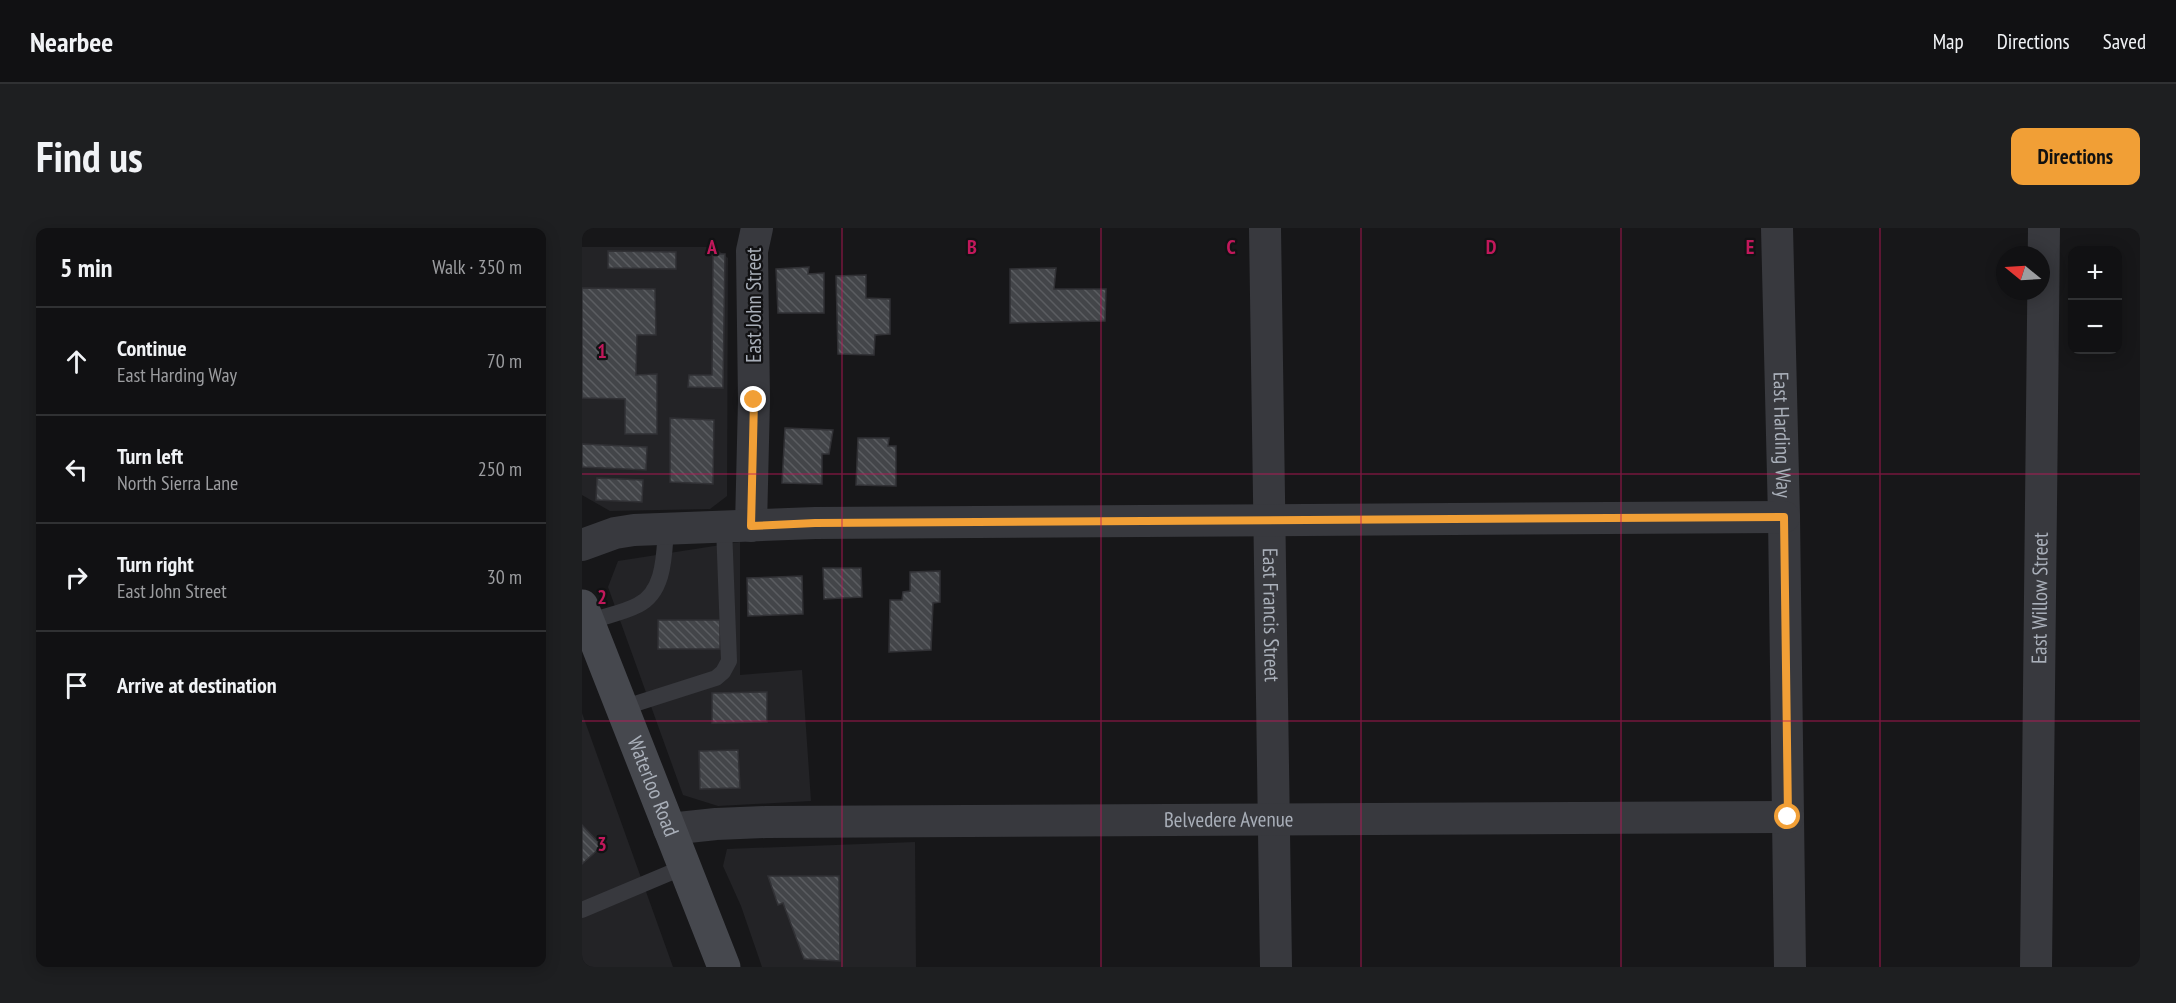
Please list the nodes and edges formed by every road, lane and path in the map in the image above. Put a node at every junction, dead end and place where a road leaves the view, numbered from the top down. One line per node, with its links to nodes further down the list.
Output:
1 (757, 228): 7 (street, East John Street)
2 (1265, 228): 6 (street, East Francis Street)
3 (1777, 228): 5 (street, East Harding Way)
4 (2044, 228): 20 (street, East Willow Street)
5 (1784, 517): 6 (street); 12 (street, East Harding Way)
6 (1270, 519): 7 (street); 13 (street, East Francis Street)
7 (738, 526): 8 (street); 11 (lane)
8 (666, 529): 9 (street); 10 (lane)
9 (582, 545)
10 (585, 614): 11 (main road, Waterloo Road)
11 (622, 708): 14 (main road, Waterloo Road)
12 (1788, 817): 13 (street, Belvedere Avenue); 19 (street, East Harding Way)
13 (1274, 820): 14 (street, Belvedere Avenue); 18 (street, East Francis Street)
14 (669, 830): 15 (main road, Waterloo Road)
15 (684, 867): 16 (lane); 17 (main road, Waterloo Road)
16 (582, 910)
17 (724, 967)
18 (1276, 967)
19 (1790, 967)
20 (2036, 967)

